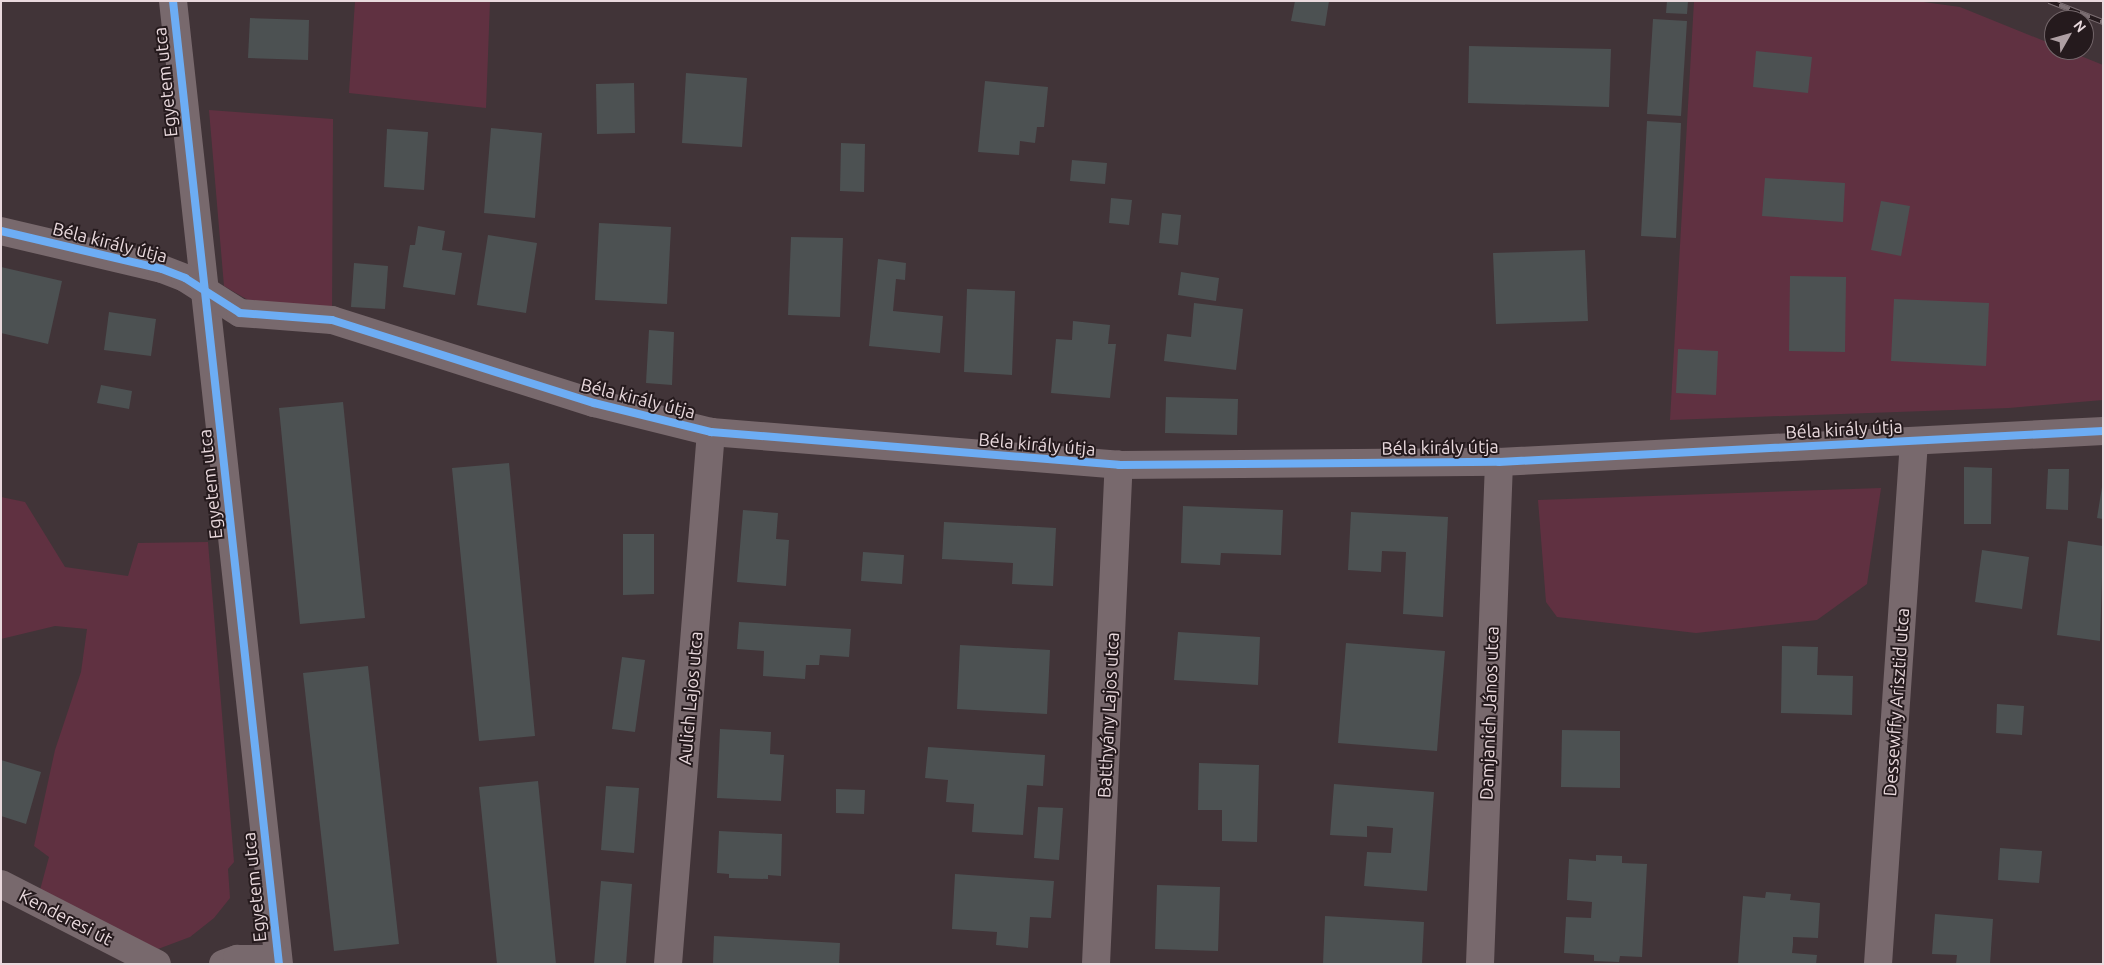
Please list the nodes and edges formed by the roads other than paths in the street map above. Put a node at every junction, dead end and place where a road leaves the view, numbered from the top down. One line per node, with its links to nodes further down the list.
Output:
1 (173, 1): 3 (street, Egyetem utca)
2 (1, 231): 3 (street, Béla király útja)
3 (204, 292): 5 (street, Béla király útja); 10 (street, Egyetem utca)
4 (2103, 431): 6 (street, Béla király útja)
5 (711, 432): 8 (street, Béla király útja); 13 (street, Aulich Lajos utca)
6 (1914, 441): 7 (street, Béla király útja); 16 (street, Dessewffy Arisztid utca)
7 (1499, 462): 8 (street, Béla király útja); 15 (street, Damjanich János utca)
8 (1119, 465): 14 (street, Batthyány Lajos utca)
9 (1, 884): 11 (street, Kenderesi út)
10 (278, 962): 12 (street)
11 (156, 964)
12 (223, 964)
13 (668, 964)
14 (1096, 964)
15 (1480, 964)
16 (1878, 964)

